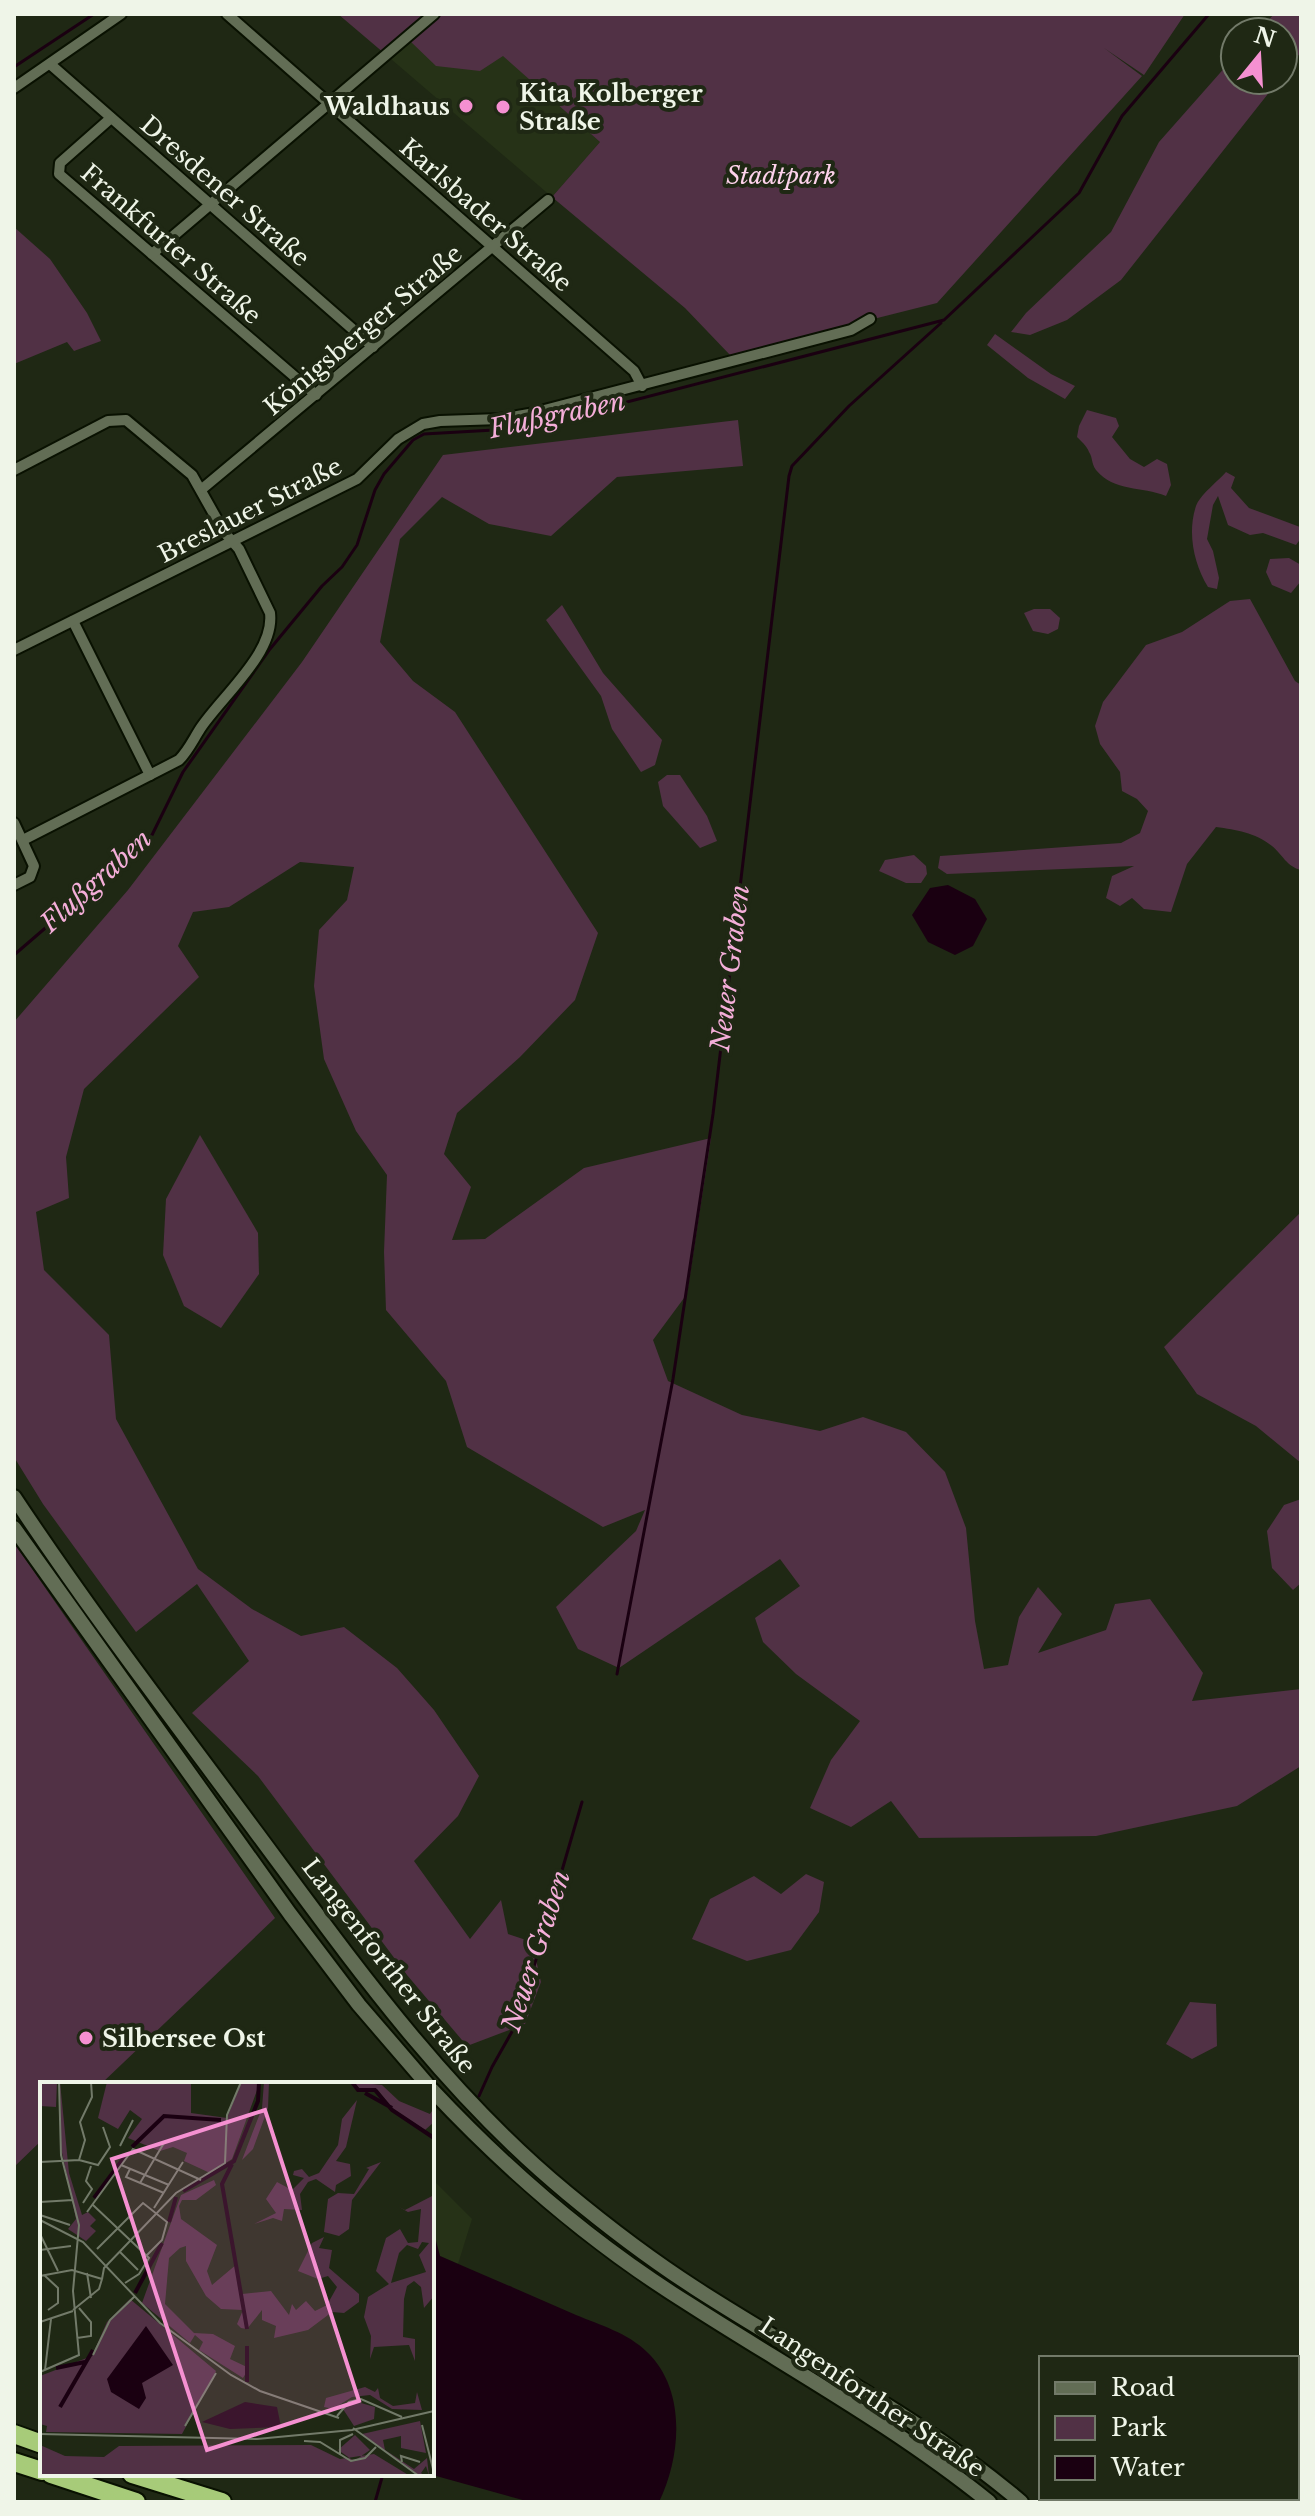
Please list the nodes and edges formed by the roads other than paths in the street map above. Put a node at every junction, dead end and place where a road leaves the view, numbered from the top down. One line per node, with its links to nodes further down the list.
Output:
1 (121, 14): 4 (street)
2 (227, 14): 6 (street, Karlsbader Straße)
3 (434, 14): 6 (street)
4 (50, 64): 5 (street); 7 (street, Dresdener Straße)
5 (14, 88)
6 (330, 104): 9 (street); 10 (street, Karlsbader Straße)
7 (111, 118): 9 (street, Dresdener Straße); 11 (street, Frankfurter Straße)
8 (548, 200): 10 (street, Königsberger Straße)
9 (210, 204): 11 (street); 13 (street, Dresdener Straße)
10 (492, 247): 13 (street, Königsberger Straße); 14 (street, Karlsbader Straße)
11 (152, 254): 15 (street, Frankfurter Straße)
12 (870, 319): 14 (street, Breslauer Straße)
13 (373, 347): 15 (street, Königsberger Straße)
14 (642, 386): 18 (street, Breslauer Straße)
15 (316, 395): 17 (street, Königsberger Straße)
16 (14, 470): 17 (street)
17 (202, 489): 18 (street)
18 (232, 541): 19 (street, Breslauer Straße); 21 (street)
19 (73, 621): 20 (street, Breslauer Straße); 21 (street)
20 (14, 650)
21 (150, 775): 23 (street)
22 (14, 823): 23 (street)
23 (23, 840): 24 (street)
24 (14, 885)
25 (14, 1497): 38 (main road, Langenforther Straße)
26 (14, 1528): 27 (main road, Langenforther Straße)
27 (425, 2082)
28 (434, 2092): 37 (main road, Langenforther Straße)
29 (14, 2434): 30 (highway)
30 (40, 2443)
31 (14, 2462): 32 (highway)
32 (40, 2470)
33 (57, 2476): 35 (highway)
34 (138, 2476): 36 (highway)
35 (136, 2502)
36 (222, 2502)
37 (989, 2502)
38 (1021, 2502)

